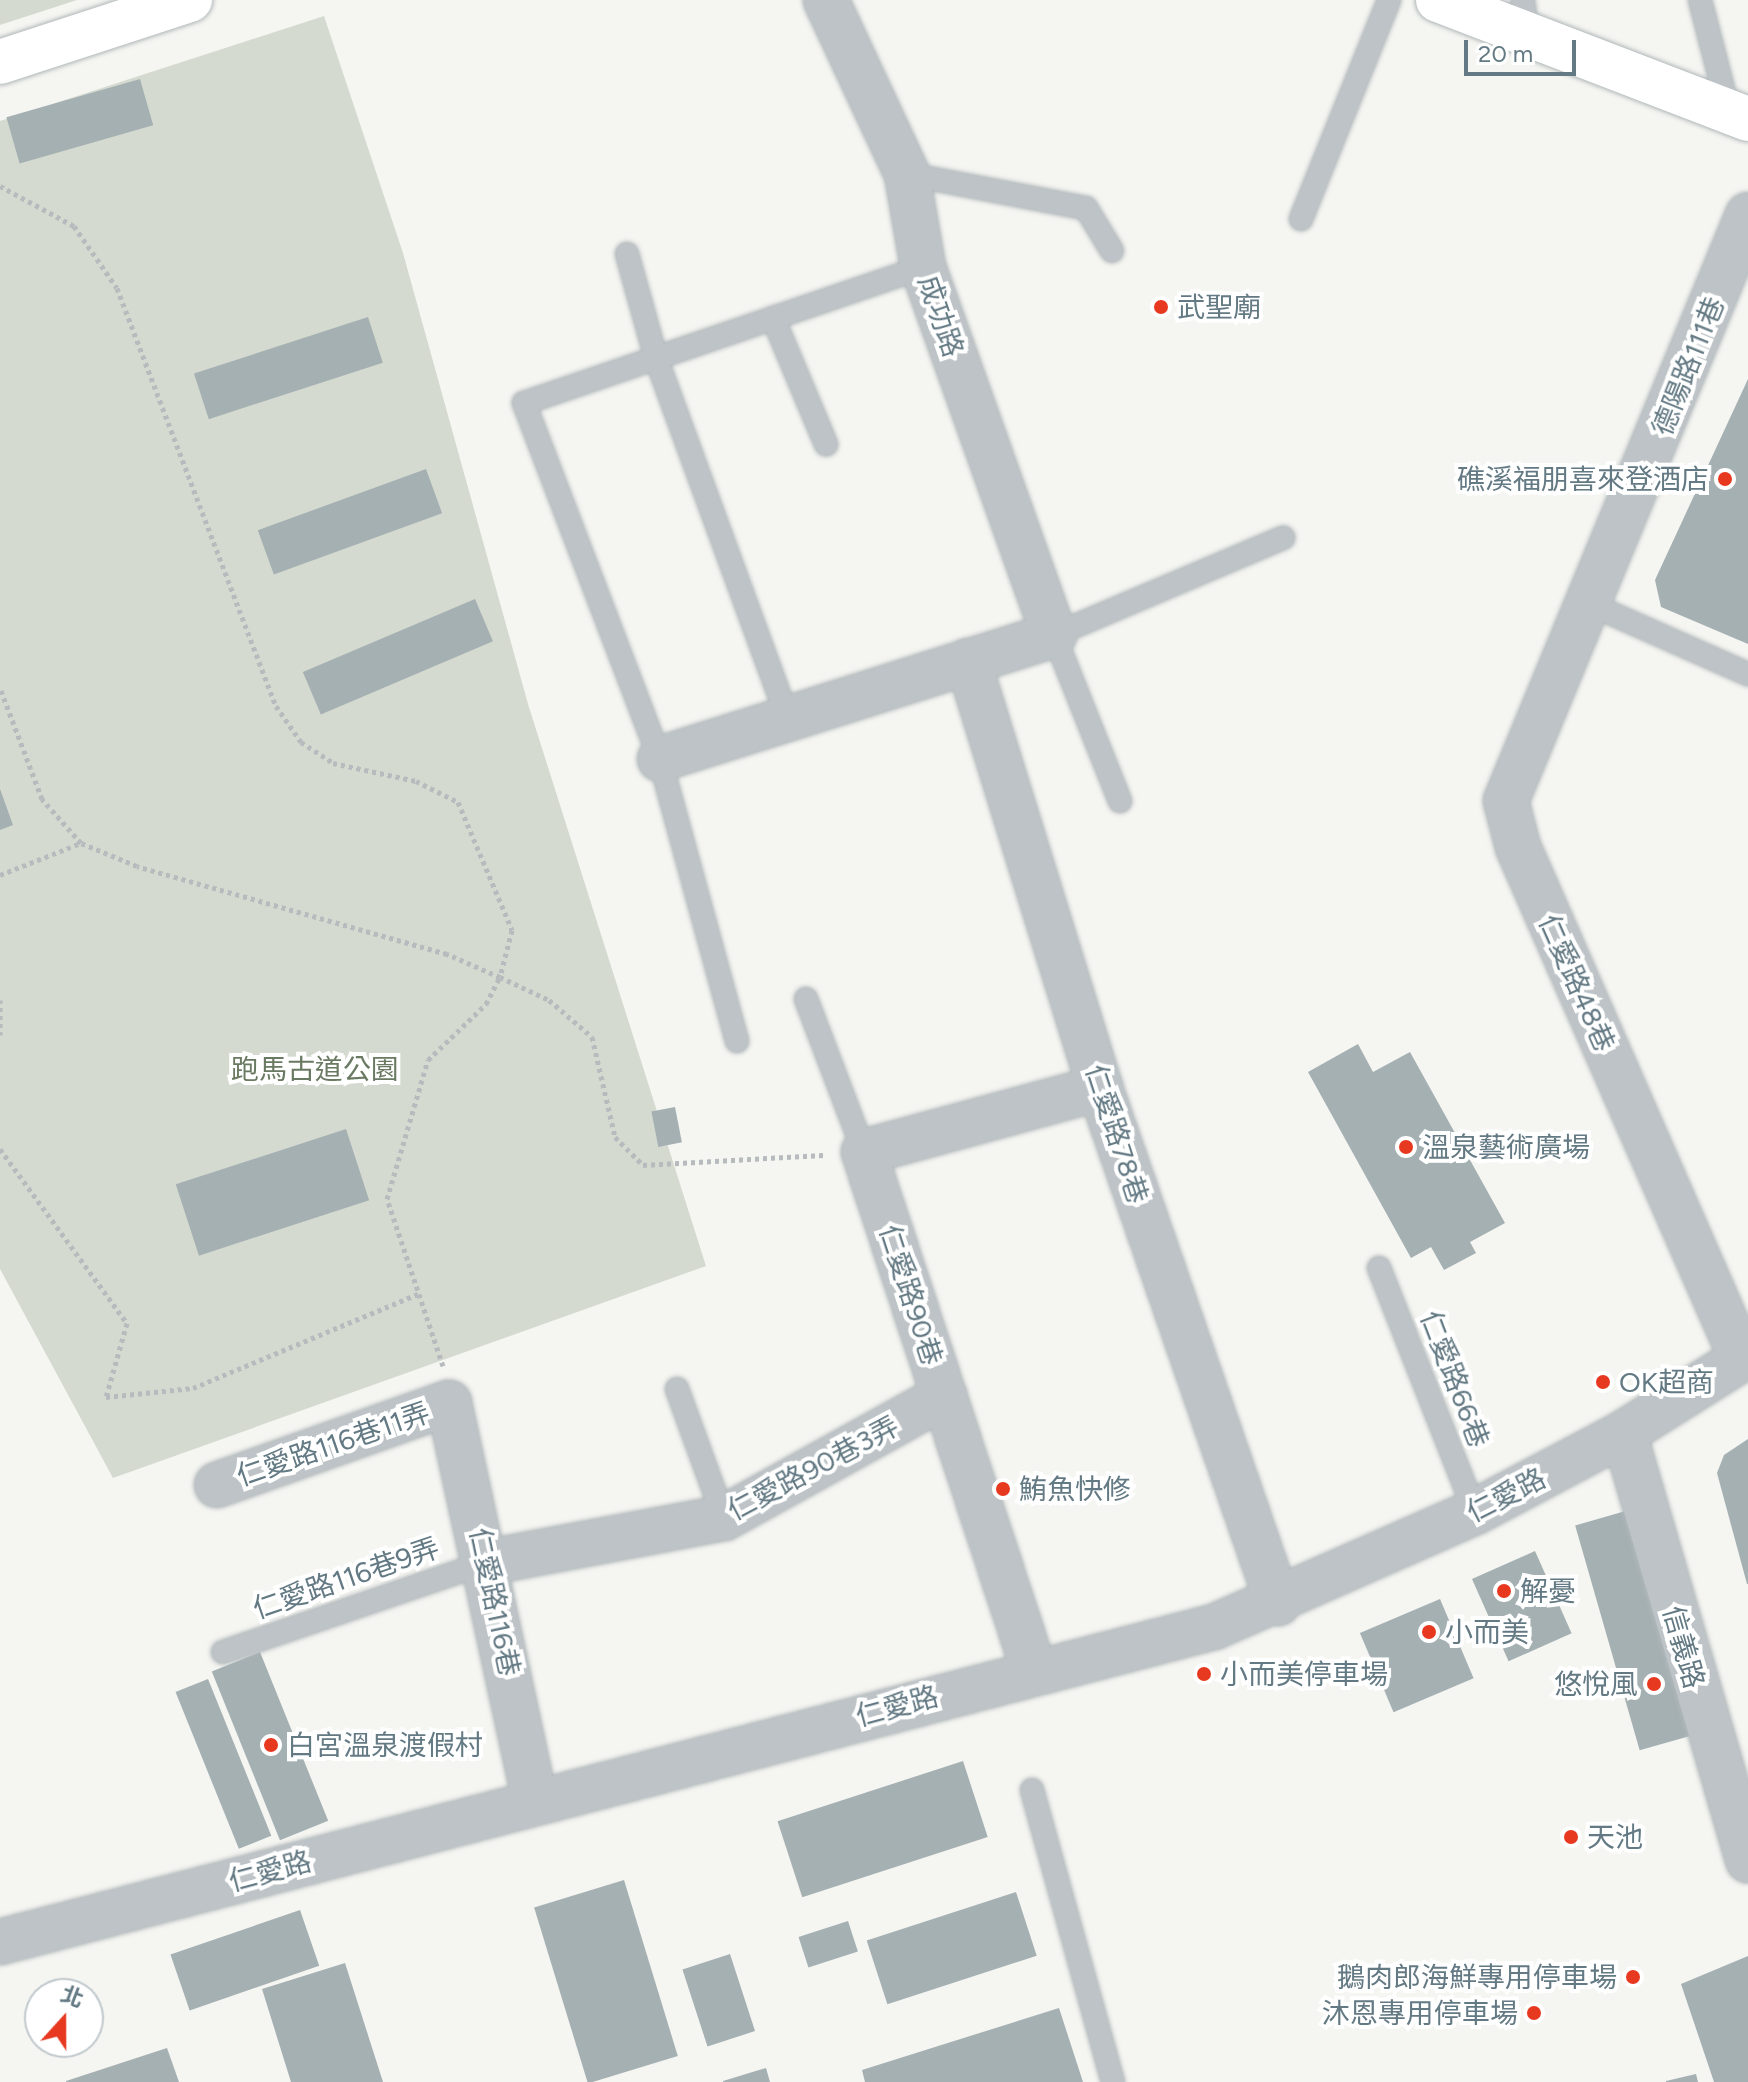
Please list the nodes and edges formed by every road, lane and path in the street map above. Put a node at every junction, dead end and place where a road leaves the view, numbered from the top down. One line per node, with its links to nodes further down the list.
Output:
1 (190, 0): 7 (street)
2 (826, 0): 9 (street, 成功路)
3 (1389, 0): 12 (lane)
4 (1438, 0): 6 (street)
5 (1700, 0): 8 (lane)
6 (1525, 15): 8 (street)
7 (0, 62)
8 (1739, 115)
9 (907, 174): 13 (lane); 15 (street, 成功路)
10 (0, 186): 30 (path)
11 (1748, 215): 20 (street, 德陽路111巷)
12 (1301, 219)
13 (1112, 251)
14 (627, 254): 17 (lane)
15 (923, 267): 16 (lane); 21 (street, 成功路)
16 (773, 318): 17 (lane); 18 (lane)
17 (656, 358): 25 (lane); 26 (lane)
18 (826, 444)
19 (1283, 538): 21 (lane)
20 (1592, 605): 23 (lane); 40 (street, 仁愛路48巷)
21 (1054, 635): 22 (street); 27 (lane)
22 (968, 661): 25 (street); 35 (street, 仁愛路78巷)
23 (1748, 674)
24 (0, 688): 28 (path)
25 (788, 719): 26 (street)
26 (660, 759): 34 (lane)
27 (1120, 801)
28 (81, 843): 29 (path); 30 (path)
29 (0, 875)
30 (500, 977): 37 (path); 39 (path)
31 (806, 999): 37 (lane)
32 (0, 1000): 33 (path)
33 (0, 1035)
34 (737, 1041)
35 (1100, 1088): 37 (street); 49 (street, 仁愛路78巷)
36 (0, 1149): 39 (path)
37 (864, 1152): 42 (street, 仁愛路90巷)
38 (1379, 1268): 46 (lane, 仁愛路66巷)
39 (418, 1294): 43 (path)
40 (1745, 1357): 44 (street, 仁愛路)
41 (677, 1389): 47 (lane)
42 (944, 1396): 47 (street, 仁愛路90巷3弄); 51 (street, 仁愛路90巷)
43 (449, 1403): 45 (street, 仁愛路116巷11弄); 48 (street, 仁愛路116巷)
44 (1624, 1433): 46 (street, 仁愛路); 54 (street, 信義路)
45 (217, 1485)
46 (1475, 1512): 49 (street, 仁愛路)
47 (724, 1518): 48 (street, 仁愛路90巷3弄)
48 (488, 1562): 50 (lane, 仁愛路116巷9弄); 53 (street, 仁愛路116巷)
49 (1278, 1603): 51 (street, 仁愛路)
50 (223, 1652)
51 (1034, 1670): 53 (street, 仁愛路)
52 (1032, 1790): 56 (lane)
53 (535, 1801): 55 (street, 仁愛路)
54 (1748, 1860)
55 (0, 1942)
56 (1113, 2082)

